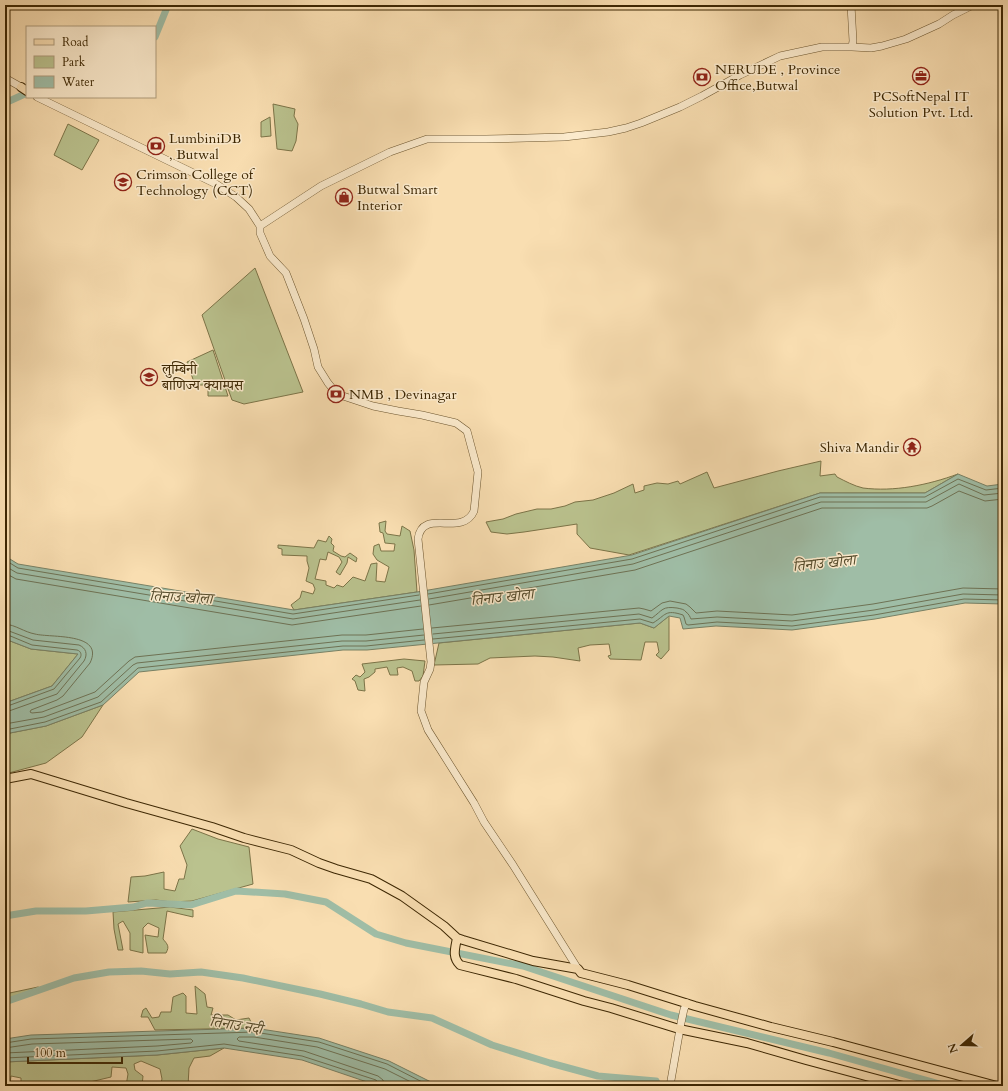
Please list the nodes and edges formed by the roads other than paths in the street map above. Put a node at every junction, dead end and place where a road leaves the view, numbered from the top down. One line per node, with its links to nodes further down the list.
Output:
1 (851, 5): 3 (street)
2 (973, 5): 3 (street)
3 (852, 47): 7 (street)
4 (5, 78): 5 (street)
5 (24, 89)
6 (38, 98): 7 (street)
7 (260, 226): 10 (street)
8 (5, 779): 9 (main road)
9 (457, 938): 10 (main road); 12 (main road)
10 (578, 968): 11 (main road)
11 (685, 1006): 12 (street); 15 (main road)
12 (680, 1026): 13 (street); 14 (main road)
13 (670, 1086)
14 (903, 1086)
15 (997, 1086)

